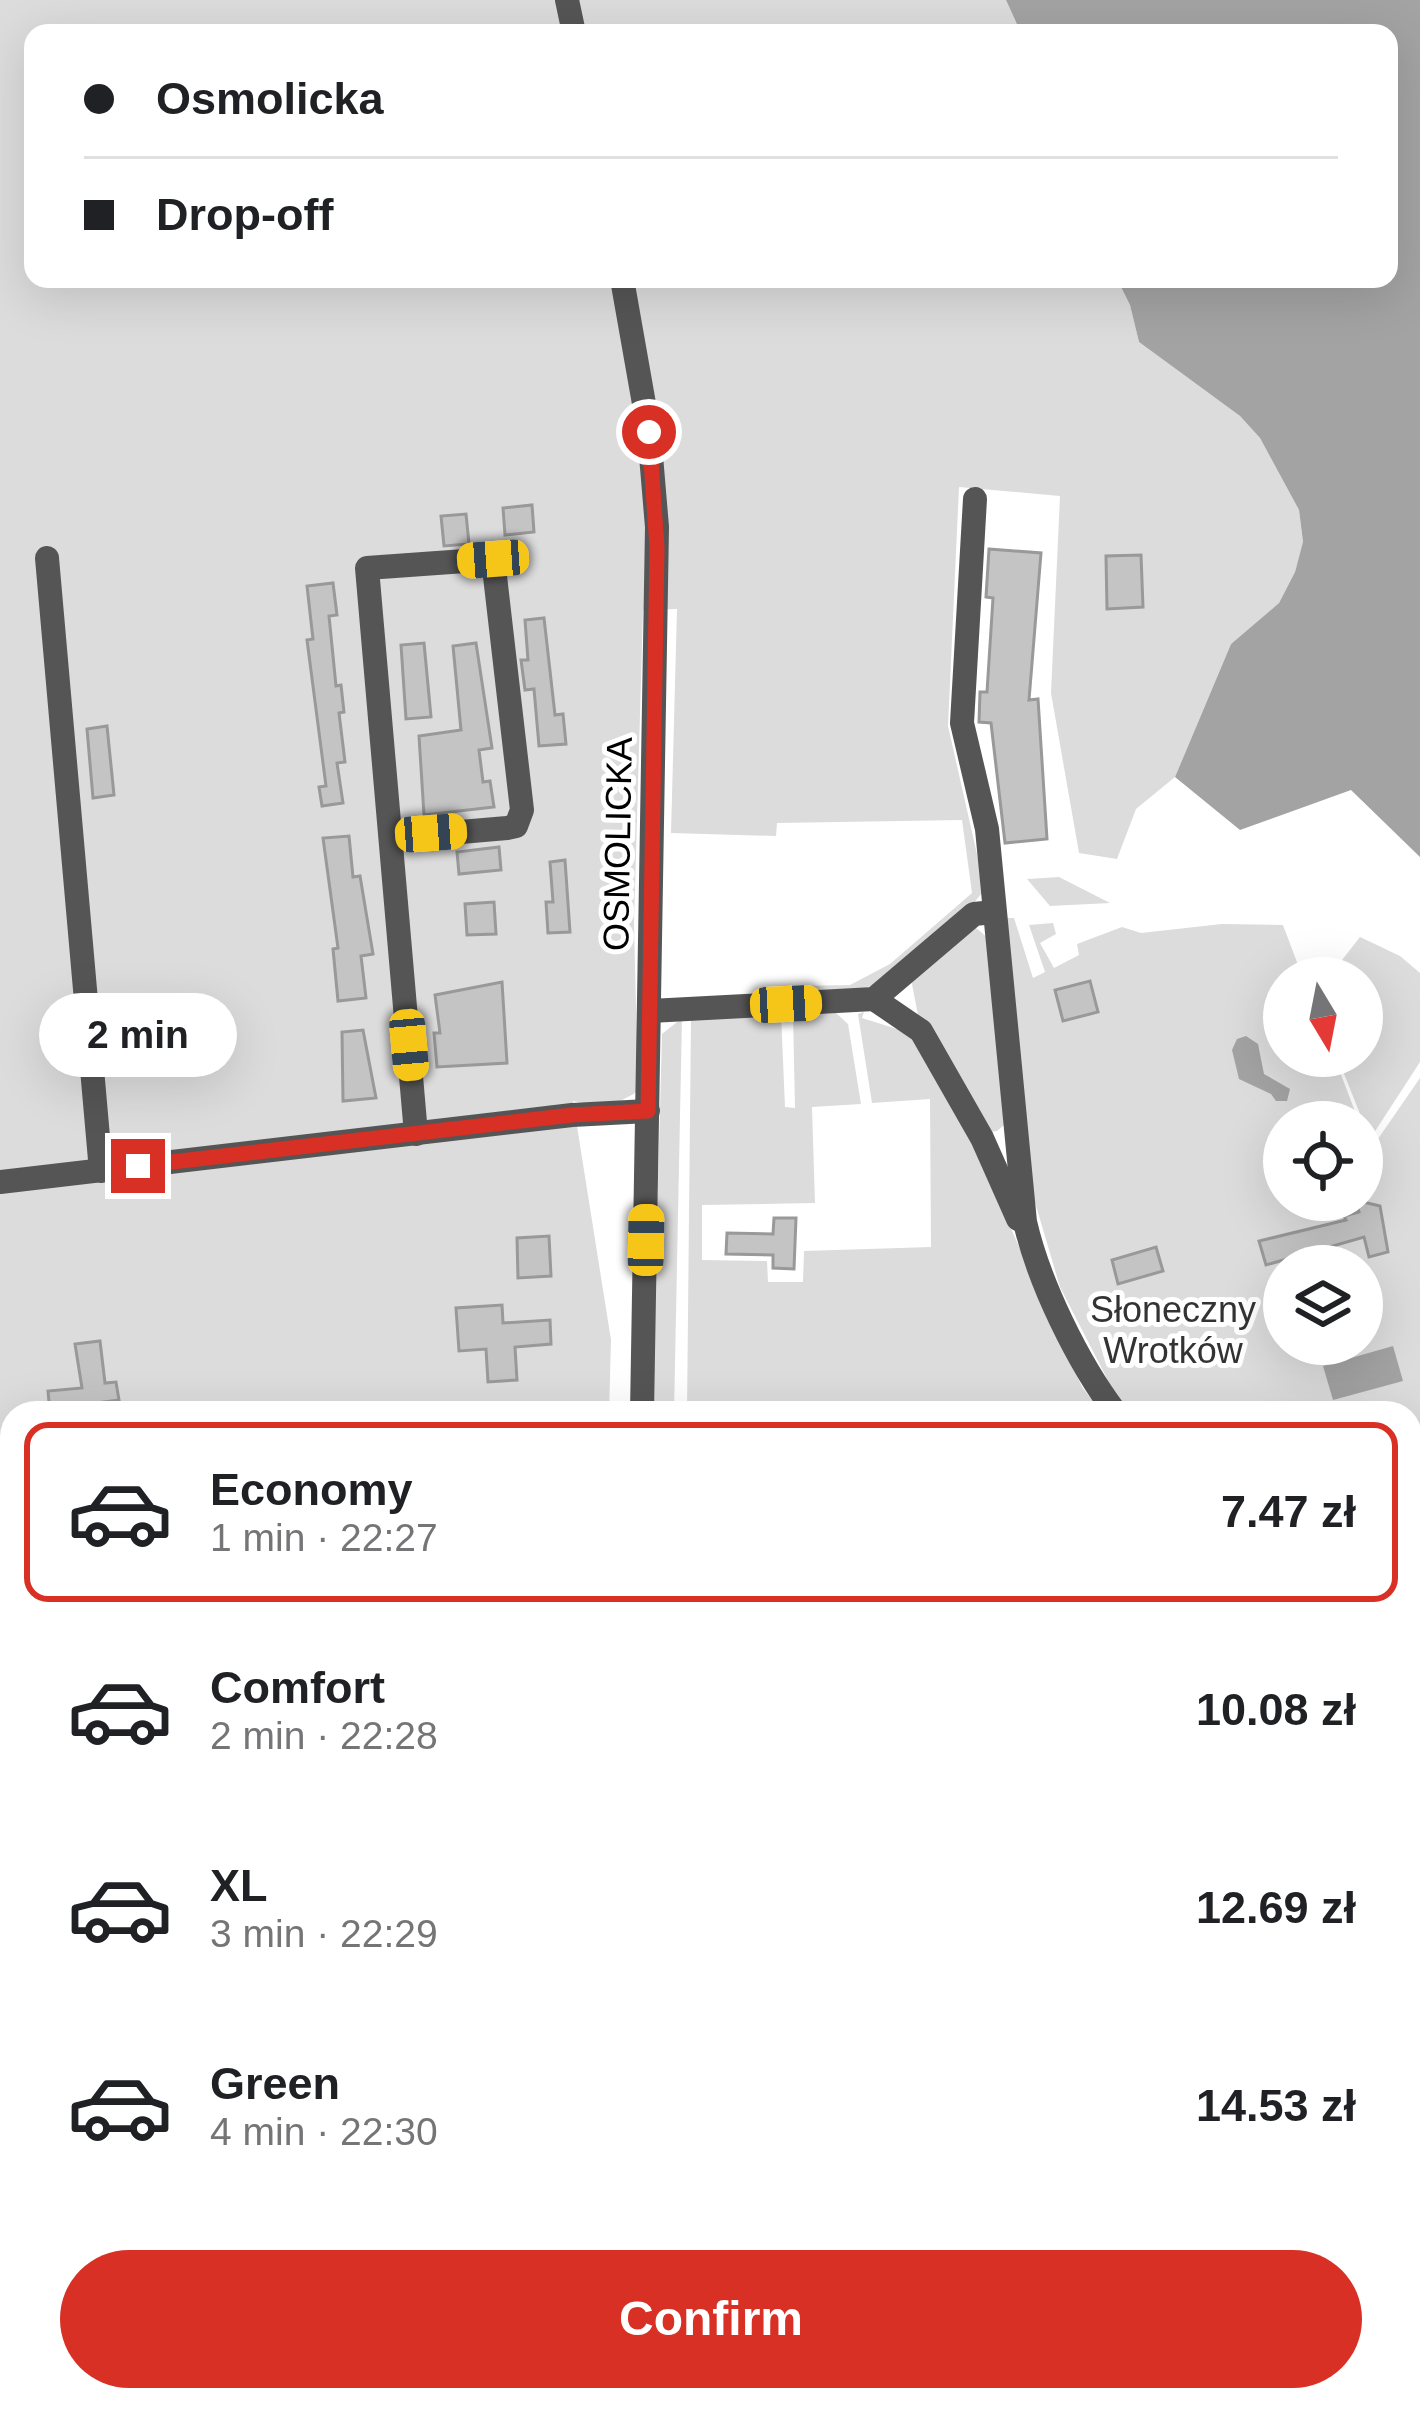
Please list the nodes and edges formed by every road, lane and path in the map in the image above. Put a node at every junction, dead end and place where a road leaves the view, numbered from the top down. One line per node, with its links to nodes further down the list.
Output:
1 (624, 288): 7 (street, OSMOLICKA)
2 (975, 499): 5 (street)
3 (47, 558): 10 (street)
4 (391, 838): 4 (street); 9 (street)
5 (994, 912): 6 (street); 12 (street)
6 (874, 999): 7 (street); 12 (street)
7 (650, 1011): 8 (street, OSMOLICKA)
8 (648, 1111): 9 (street); 13 (street, OSMOLICKA)
9 (416, 1134): 10 (street)
10 (101, 1171): 11 (street)
11 (0, 1182)
12 (1031, 1246): 14 (street)
13 (642, 1401)
14 (1108, 1401)

